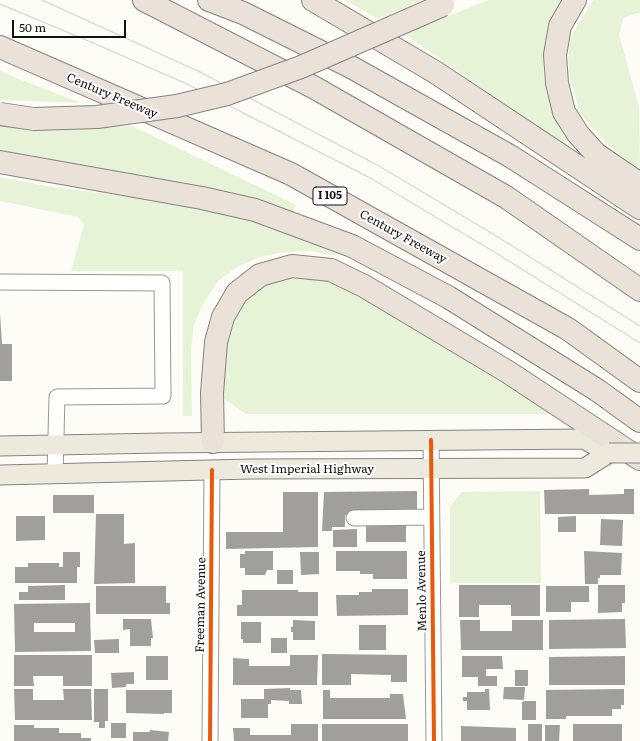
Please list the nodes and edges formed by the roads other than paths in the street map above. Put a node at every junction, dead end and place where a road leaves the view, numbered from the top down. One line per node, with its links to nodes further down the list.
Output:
1 (144, 0): 13 (highway)
2 (210, 0): 11 (highway)
3 (313, 0): 10 (highway)
4 (575, 0): 9 (highway)
5 (449, 2): 7 (highway, bridge)
6 (0, 48): 14 (highway, Century Freeway / I 105)
7 (0, 114)
8 (0, 162): 15 (highway)
9 (640, 184)
10 (640, 208)
11 (640, 239)
12 (0, 282): 18 (street)
13 (640, 290)
14 (640, 381)
15 (640, 421)
16 (431, 440): 17 (main road); 20 (main road); 23 (street, Menlo Avenue)
17 (213, 442): 18 (main road); 22 (highway); 24 (main road)
18 (57, 445): 19 (main road); 25 (street)
19 (0, 446)
20 (609, 453): 21 (main road, bridge); 23 (main road, West Imperial Highway)
21 (640, 453)
22 (640, 459)
23 (430, 468): 24 (main road, West Imperial Highway); 27 (street, Menlo Avenue)
24 (212, 470): 25 (main road, West Imperial Highway); 29 (street, Freeman Avenue)
25 (55, 474): 26 (main road, West Imperial Highway)
26 (0, 475)
27 (431, 517): 28 (street); 30 (street, Menlo Avenue)
28 (354, 518)
29 (210, 741)
30 (434, 741)

